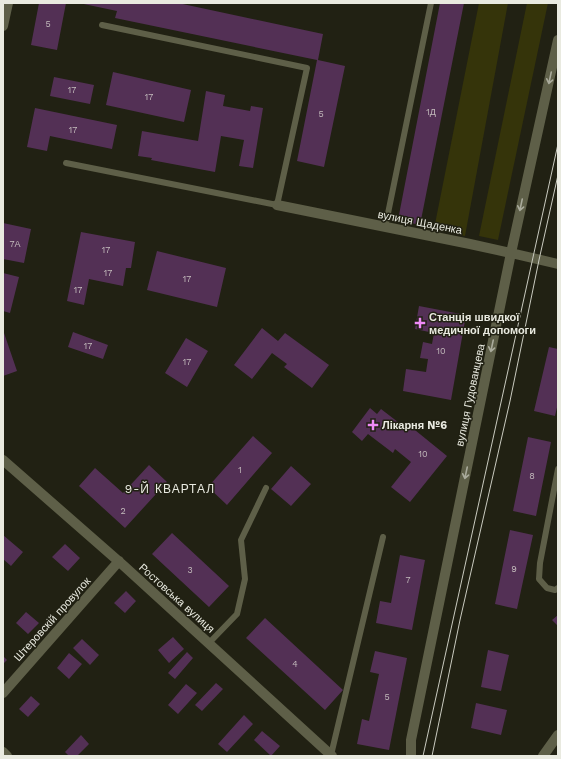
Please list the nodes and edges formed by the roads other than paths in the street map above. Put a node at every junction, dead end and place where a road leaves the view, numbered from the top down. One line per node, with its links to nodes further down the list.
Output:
1 (8, 3): 4 (street)
2 (430, 3): 8 (lane)
3 (102, 25): 7 (lane)
4 (3, 26)
5 (558, 40): 9 (street, вулиця Гудованцева, one-way to 9)
6 (66, 162): 7 (lane)
7 (277, 205): 8 (street, вулиця Щаденка)
8 (386, 228): 9 (street, вулиця Щаденка)
9 (511, 253): 10 (street, вулиця Щаденка); 23 (street, вулиця Гудованцева, one-way to 23)
10 (558, 264)
11 (3, 460): 15 (street, Ростовська вулиця)
12 (558, 469): 16 (lane)
13 (266, 488): 17 (lane)
14 (383, 537): 22 (lane)
15 (119, 561): 17 (street, Ростовська вулиця); 18 (street, Штеровскій провулок)
16 (558, 588)
17 (209, 643): 22 (street, Ростовська вулиця)
18 (3, 692)
19 (558, 735): 24 (street)
20 (3, 752): 21 (street)
21 (7, 756)
22 (332, 756)
23 (410, 756)
24 (542, 756)

